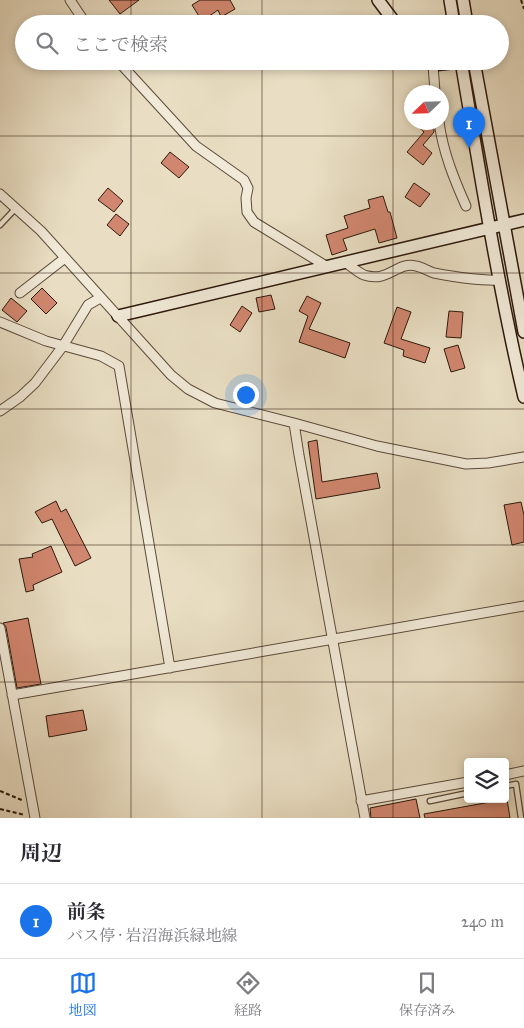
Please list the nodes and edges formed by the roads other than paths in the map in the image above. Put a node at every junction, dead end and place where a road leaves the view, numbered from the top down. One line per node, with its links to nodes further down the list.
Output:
1 (70, 0): 5 (street)
2 (378, 0): 6 (main road)
3 (450, 0): 7 (main road)
4 (463, 0): 8 (main road)
5 (80, 15)
6 (389, 15)
7 (452, 15)
8 (466, 15)
9 (126, 70): 24 (street)
10 (431, 70): 13 (street)
11 (464, 70): 21 (main road)
12 (476, 70): 20 (main road)
13 (433, 85)
14 (440, 130): 16 (street)
15 (0, 194): 17 (street)
16 (466, 206)
17 (16, 208): 19 (lane); 22 (street)
18 (524, 220): 20 (main road)
19 (0, 225)
20 (505, 225): 21 (main road); 30 (main road)
21 (490, 228): 23 (main road); 25 (main road)
22 (65, 258): 26 (street); 27 (street)
23 (344, 262): 24 (main road); 25 (street)
24 (326, 266): 28 (main road)
25 (500, 280): 32 (main road)
26 (20, 293)
27 (100, 298): 28 (street); 31 (street)
28 (118, 316): 34 (street)
29 (0, 322): 31 (street)
30 (524, 332)
31 (63, 346): 33 (street); 39 (street)
32 (524, 397)
33 (0, 411)
34 (294, 422): 35 (street); 38 (street)
35 (524, 457)
36 (524, 606): 38 (street)
37 (0, 628): 40 (street)
38 (332, 640): 39 (street); 46 (street)
39 (170, 668): 40 (street)
40 (12, 695): 49 (street)
41 (524, 772): 42 (street)
42 (509, 774)
43 (464, 783): 46 (street)
44 (509, 785): 48 (lane)
45 (464, 794): 47 (lane)
46 (362, 801): 50 (street)
47 (430, 801)
48 (522, 811): 51 (lane)
49 (36, 818)
50 (364, 818)
51 (521, 818)

